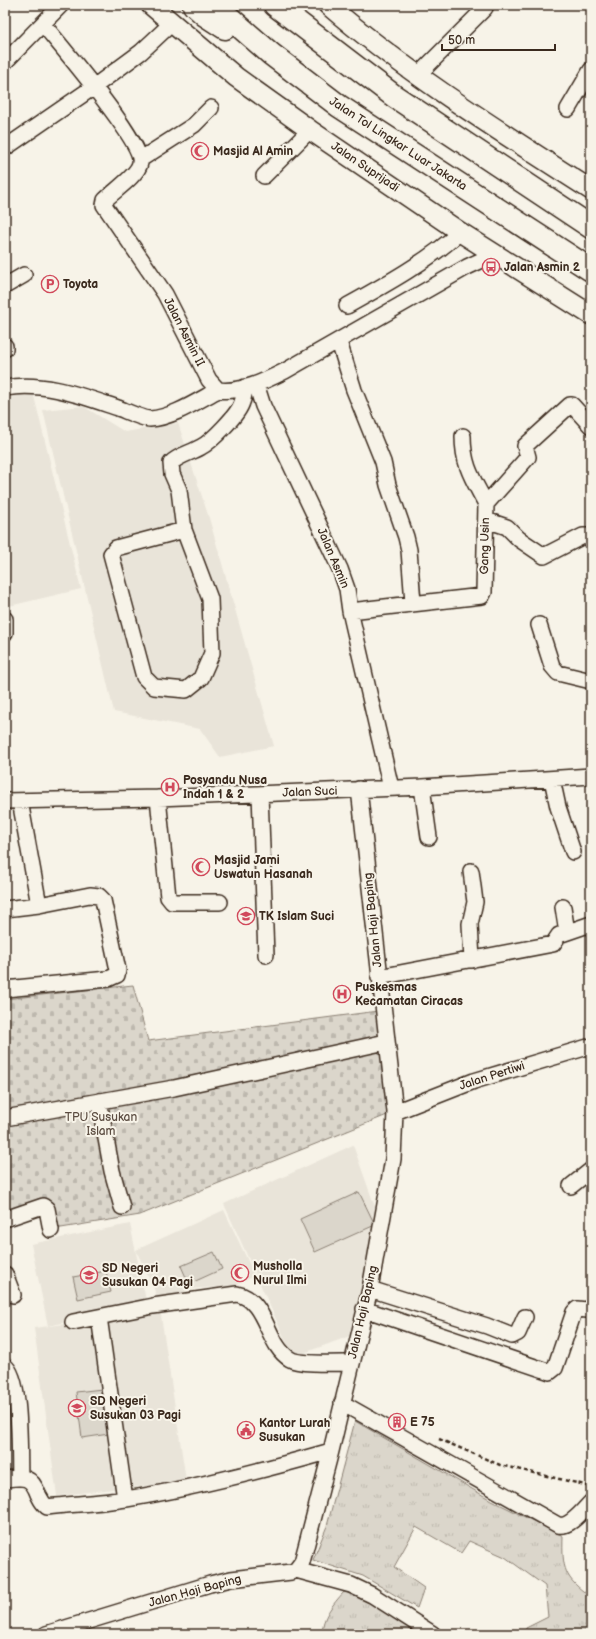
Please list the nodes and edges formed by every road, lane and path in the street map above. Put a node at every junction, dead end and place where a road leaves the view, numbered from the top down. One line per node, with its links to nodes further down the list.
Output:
1 (61, 5): 10 (street)
2 (150, 5): 9 (main road, Jalan Suprijadi)
3 (194, 5): 12 (highway)
4 (215, 5): 12 (highway, Jalan Tol Lingkar Luar Jakarta)
5 (274, 5): 11 (highway)
6 (287, 5): 11 (highway)
7 (328, 5): 15 (main road)
8 (485, 8): 15 (street)
9 (172, 23): 16 (street); 19 (main road, Jalan Suprijadi)
10 (43, 24): 13 (street); 16 (street)
11 (308, 32): 24 (highway)
12 (271, 54): 27 (highway, Jalan Tol Lingkar Luar Jakarta)
13 (5, 62)
14 (591, 70): 18 (street)
15 (419, 74): 23 (main road)
16 (95, 86): 20 (street); 21 (street)
17 (211, 108): 21 (street)
18 (568, 109)
19 (310, 130): 22 (street); 25 (main road, Jalan Suprijadi)
20 (5, 148)
21 (141, 158): 35 (street, Jalan Asmin II)
22 (264, 176)
23 (591, 190)
24 (591, 227)
25 (460, 232): 26 (main road, Jalan Suprijadi); 30 (street)
26 (495, 254): 31 (main road, Jalan Suprijadi); 32 (street)
27 (591, 270)
28 (24, 275): 29 (street)
29 (5, 286)
30 (347, 306)
31 (591, 315)
32 (339, 342): 33 (street); 42 (street)
33 (251, 385): 35 (street); 40 (street); 43 (street, Jalan Asmin)
34 (8, 387): 35 (street)
35 (218, 390)
36 (591, 426): 38 (street, Gang Usin)
37 (463, 436): 38 (street)
38 (486, 504): 39 (street, Gang Usin)
39 (486, 520): 41 (street); 42 (street, Gang Usin)
40 (184, 530): 40 (street)
41 (591, 540)
42 (413, 603): 43 (street, Gang Usin)
43 (350, 611): 51 (street, Jalan Asmin)
44 (5, 619): 46 (street)
45 (538, 625): 47 (street)
46 (5, 633)
47 (591, 681)
48 (591, 776): 49 (street, Jalan Suci)
49 (552, 779): 50 (street, Jalan Suci); 58 (street)
50 (422, 787): 51 (street, Jalan Suci); 57 (street)
51 (391, 788): 52 (street, Jalan Suci)
52 (358, 790): 53 (street, Jalan Suci); 68 (street, Jalan Haji Baping)
53 (260, 794): 54 (street, Jalan Suci); 66 (street)
54 (158, 798): 56 (street, Jalan Suci); 60 (street)
55 (5, 801): 56 (street, Jalan Suci)
56 (20, 801): 61 (street)
57 (429, 837)
58 (573, 852)
59 (471, 871): 67 (street)
60 (220, 902)
61 (39, 905): 63 (street); 69 (street)
62 (563, 907): 65 (street)
63 (5, 909)
64 (591, 924): 65 (street)
65 (567, 932): 67 (street)
66 (266, 955)
67 (472, 960): 68 (street)
68 (379, 978): 70 (street, Jalan Haji Baping)
69 (5, 989)
70 (386, 1042): 72 (street); 73 (street, Jalan Haji Baping)
71 (591, 1046): 73 (street, Jalan Pertiwi)
72 (99, 1101): 74 (street); 77 (street)
73 (395, 1112): 81 (street, Jalan Haji Baping)
74 (5, 1118)
75 (591, 1170): 76 (street)
76 (571, 1186)
77 (122, 1207)
78 (5, 1219): 79 (street)
79 (52, 1230)
80 (5, 1274): 82 (street)
81 (370, 1289): 84 (street, Jalan Haji Baping); 86 (street)
82 (13, 1295)
83 (591, 1307): 84 (street)
84 (364, 1309): 88 (street, Jalan Haji Baping)
85 (99, 1317): 87 (street); 88 (street); 95 (street)
86 (525, 1317)
87 (73, 1322)
88 (351, 1364): 90 (street, Jalan Haji Baping)
89 (5, 1366): 93 (street)
90 (342, 1403): 91 (street); 92 (street, Jalan Haji Baping)
91 (427, 1450): 94 (path); 96 (street)
92 (331, 1451): 95 (street); 97 (street, Jalan Haji Baping)
93 (12, 1478): 95 (street)
94 (591, 1489)
95 (125, 1499)
96 (591, 1502)
97 (296, 1570): 98 (street, Jalan Haji Baping); 99 (street)
98 (46, 1634)
99 (433, 1634)

